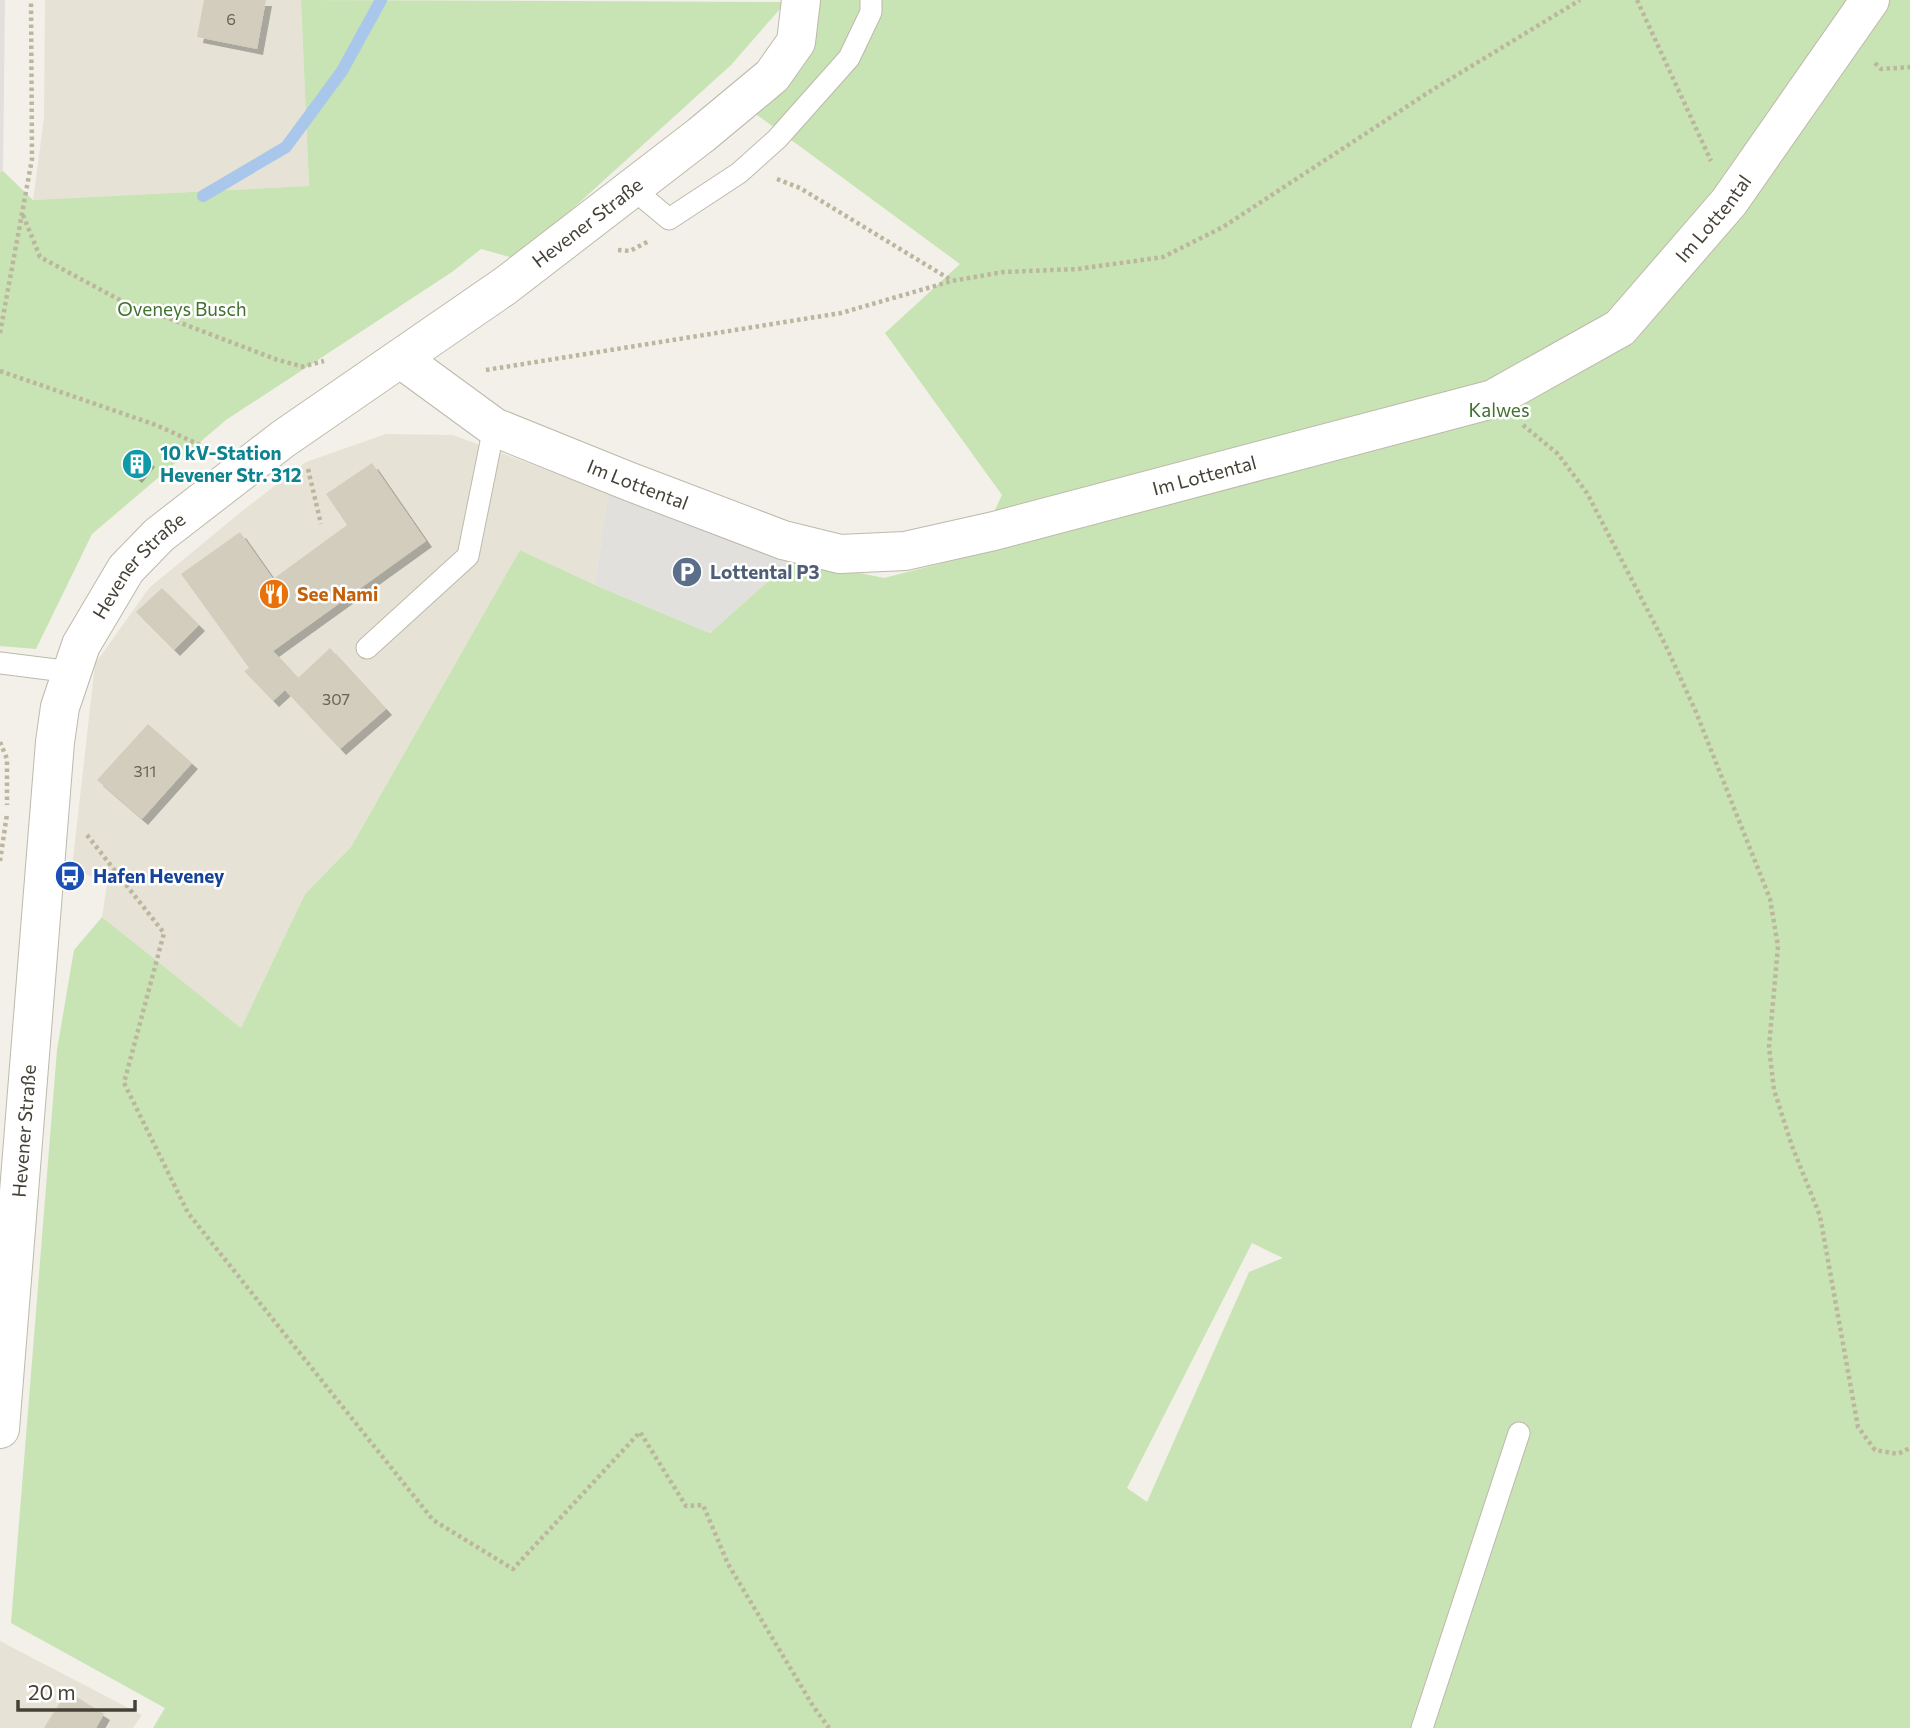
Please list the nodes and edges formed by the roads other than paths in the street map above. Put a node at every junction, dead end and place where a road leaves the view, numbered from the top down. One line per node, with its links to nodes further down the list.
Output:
1 (801, 0): 4 (street, Hevener Straße)
2 (872, 0): 4 (lane)
3 (1870, 0): 6 (street, Im Lottental)
4 (633, 189): 5 (street, Hevener Straße)
5 (414, 370): 6 (street, Im Lottental); 9 (street, Hevener Straße)
6 (494, 427): 7 (lane)
7 (367, 648)
8 (0, 663): 9 (lane)
9 (72, 672): 10 (street, Hevener Straße)
10 (0, 1429)
11 (1519, 1433): 12 (lane)
12 (1422, 1728)

